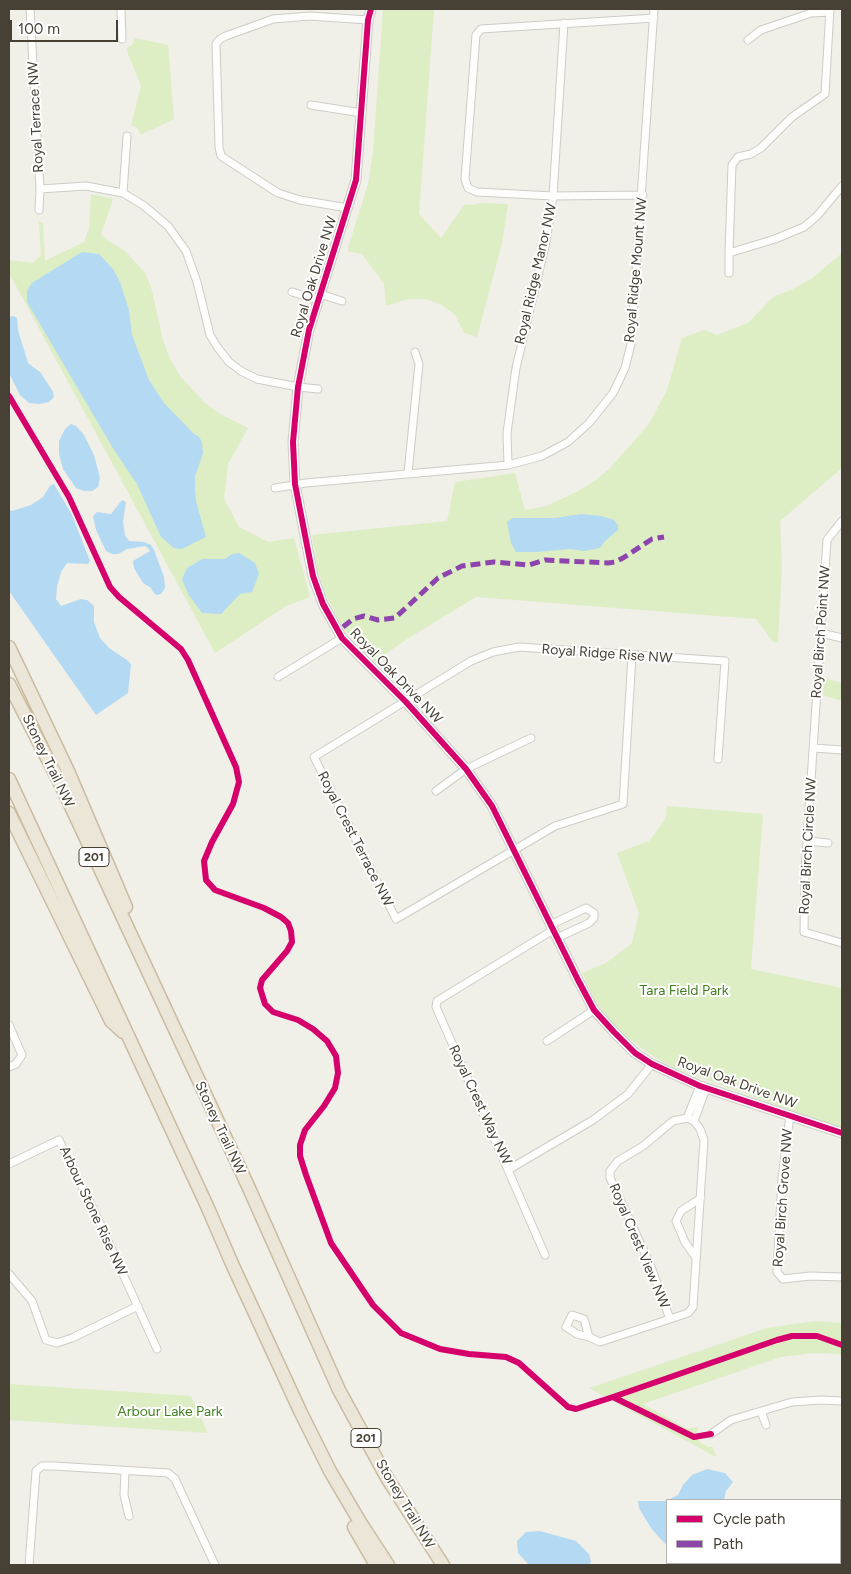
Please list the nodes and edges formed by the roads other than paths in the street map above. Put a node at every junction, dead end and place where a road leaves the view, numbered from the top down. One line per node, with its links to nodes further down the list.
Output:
1 (30, 9): 16 (street, Royal Terrace NW)
2 (121, 9): 10 (street)
3 (366, 9): 8 (street, Royal Oak Drive NW)
4 (371, 9): 8 (street, Royal Oak Drive NW)
5 (654, 9): 7 (street, Royal Ridge Mount NW)
6 (830, 10): 11 (street); 22 (street)
7 (654, 18): 9 (street); 18 (street, Royal Ridge Mount NW)
8 (368, 20): 13 (street, Royal Oak Drive NW); 20 (street)
9 (564, 23): 19 (street, Royal Ridge Manor NW); 19 (street)
10 (122, 39)
11 (748, 40)
12 (311, 105): 13 (street)
13 (362, 113): 20 (street, Royal Oak Drive NW)
14 (127, 136): 17 (street)
15 (842, 186): 22 (street)
16 (40, 189): 17 (street, Royal Terrace NW); 21 (street)
17 (123, 193): 28 (street, Royal Terrace NW)
18 (643, 194): 19 (street); 30 (street, Royal Ridge Mount NW)
19 (553, 196): 30 (street, Royal Ridge Manor NW)
20 (348, 208): 25 (street, Royal Oak Drive NW)
21 (39, 210)
22 (729, 253): 23 (street)
23 (729, 273)
24 (292, 292): 25 (street)
25 (319, 297): 26 (street); 28 (street, Royal Oak Drive NW)
26 (342, 301)
27 (415, 352): 31 (street)
28 (298, 388): 29 (street, Royal Terrace NW); 32 (street, Royal Oak Drive NW)
29 (318, 389)
30 (508, 465): 31 (street, Royal Ridge Mount NW)
31 (408, 473): 32 (street, Royal Ridge Mount NW)
32 (295, 484): 33 (street, Royal Ridge Mount NW); 36 (street, Royal Oak Drive NW)
33 (274, 488)
34 (842, 521): 35 (street, Royal Birch Point NW)
35 (821, 633): 37 (street); 44 (street, Royal Birch Point NW)
36 (342, 638): 40 (street); 42 (street, Royal Oak Drive NW)
37 (842, 638)
38 (9, 647): 58 (highway)
39 (632, 656): 42 (street, Royal Ridge Rise NW); 46 (street, Royal Ridge Rise NW); 53 (street)
40 (278, 677)
41 (9, 684): 58 (highway, Stoney Trail NW / 201)
42 (406, 702): 47 (street, Royal Oak Drive NW); 53 (street, Royal Crest Terrace NW)
43 (531, 738): 47 (street)
44 (814, 748): 45 (street); 51 (street, Royal Birch Circle NW)
45 (842, 750)
46 (718, 760)
47 (466, 769): 49 (street); 53 (street, Royal Oak Drive NW)
48 (9, 779): 59 (highway)
49 (436, 791)
50 (9, 813): 59 (highway)
51 (808, 841): 52 (street); 55 (street, Royal Birch Circle NW)
52 (828, 843)
53 (514, 849): 54 (street, Royal Oak Drive NW)
54 (554, 931): 54 (street); 56 (street, Royal Oak Drive NW); 68 (street, Royal Crest Way NW)
55 (842, 943)
56 (594, 1010): 60 (street); 61 (street, Royal Oak Drive NW)
57 (9, 1025): 62 (street)
58 (175, 1032): 89 (highway, Stoney Trail NW / 201)
59 (129, 1038): 83 (highway)
60 (547, 1041)
61 (652, 1064): 63 (street, Royal Oak Drive NW); 68 (street, Royal Crest Way NW)
62 (9, 1067)
63 (703, 1087): 64 (street, Royal Oak Drive NW); 65 (street)
64 (790, 1115): 66 (street, Royal Oak Drive NW); 73 (street, Royal Birch Grove NW)
65 (691, 1120): 69 (street, Royal Crest View NW); 75 (street, Royal Crest View NW)
66 (842, 1133)
67 (9, 1164): 74 (street, Arbour Stone Rise NW)
68 (508, 1170): 70 (street)
69 (701, 1198): 71 (street, Royal Crest View NW); 71 (street)
70 (544, 1256)
71 (696, 1259): 75 (street, Royal Crest View NW)
72 (9, 1274): 74 (street)
73 (842, 1277)
74 (138, 1306): 77 (street, Arbour Stone Rise NW)
75 (670, 1319): 76 (street)
76 (589, 1337)
77 (157, 1349)
78 (842, 1401): 79 (street)
79 (761, 1411): 80 (street); 81 (street)
80 (766, 1424)
81 (710, 1434)
82 (125, 1471): 84 (street); 85 (street); 86 (street)
83 (330, 1471): 87 (highway); 88 (highway)
84 (129, 1516)
85 (29, 1565)
86 (215, 1565)
87 (376, 1565)
88 (388, 1565)
89 (444, 1565)

